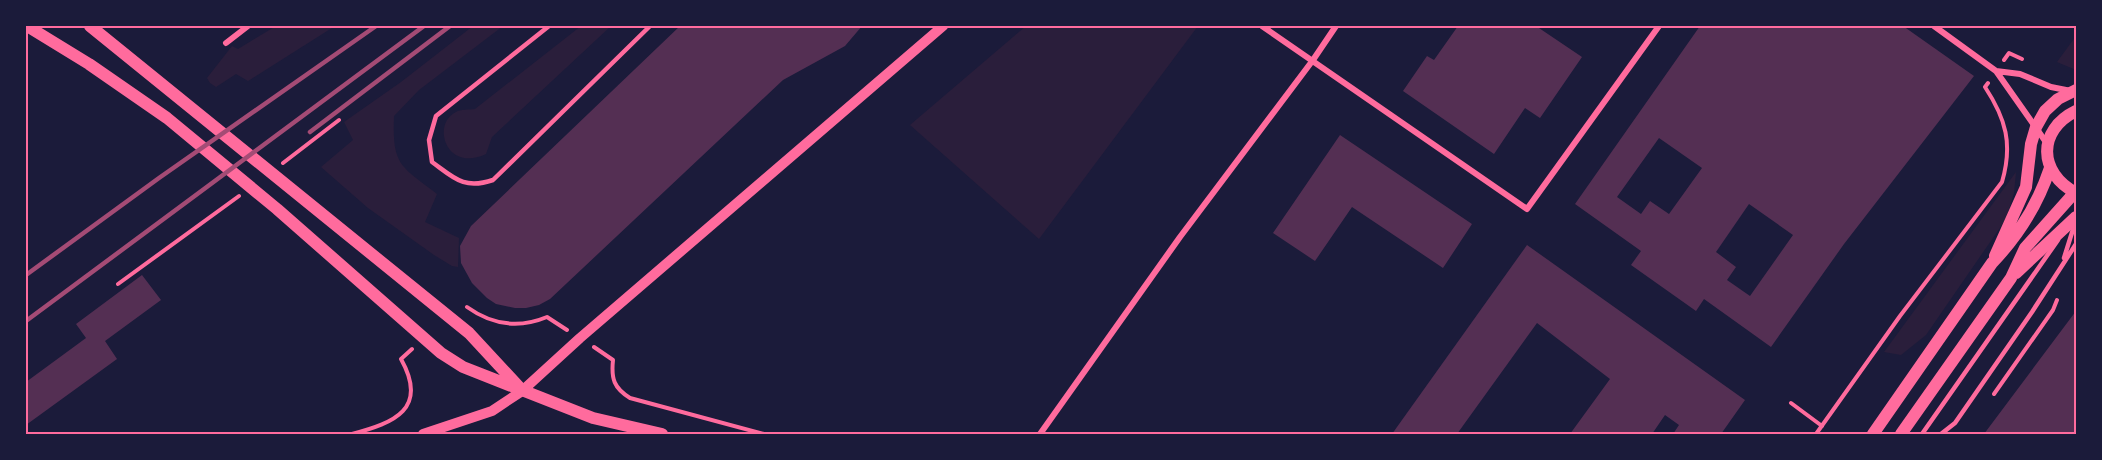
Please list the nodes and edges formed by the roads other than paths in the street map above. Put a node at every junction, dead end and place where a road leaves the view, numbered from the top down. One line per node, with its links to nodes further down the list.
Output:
1 (27, 26): 25 (main road)
2 (90, 26): 25 (main road)
3 (248, 26): 11 (street)
4 (549, 26): 5 (lane)
5 (650, 26)
6 (943, 26): 25 (street)
7 (1262, 26): 12 (street)
8 (1336, 26): 12 (street)
9 (1659, 26): 12 (street)
10 (1934, 26): 13 (street)
11 (226, 43)
12 (1313, 60): 28 (street)
13 (1996, 71): 14 (street); 16 (street)
14 (2074, 91): 16 (main road)
15 (2076, 111): 17 (main road)
16 (2036, 127): 17 (street); 22 (main road)
17 (2048, 145): 18 (main road)
18 (2050, 168): 19 (main road); 22 (main road)
19 (2076, 192): 24 (main road)
20 (2076, 217): 23 (lane); 24 (main road); 31 (lane)
21 (2076, 244): 23 (lane)
22 (1992, 263): 29 (main road)
23 (2062, 264): 32 (lane)
24 (2011, 278): 30 (main road)
25 (522, 391): 26 (street); 27 (main road)
26 (423, 435)
27 (662, 435)
28 (1040, 435)
29 (1873, 435)
30 (1901, 435)
31 (1922, 435)
32 (1941, 435)

